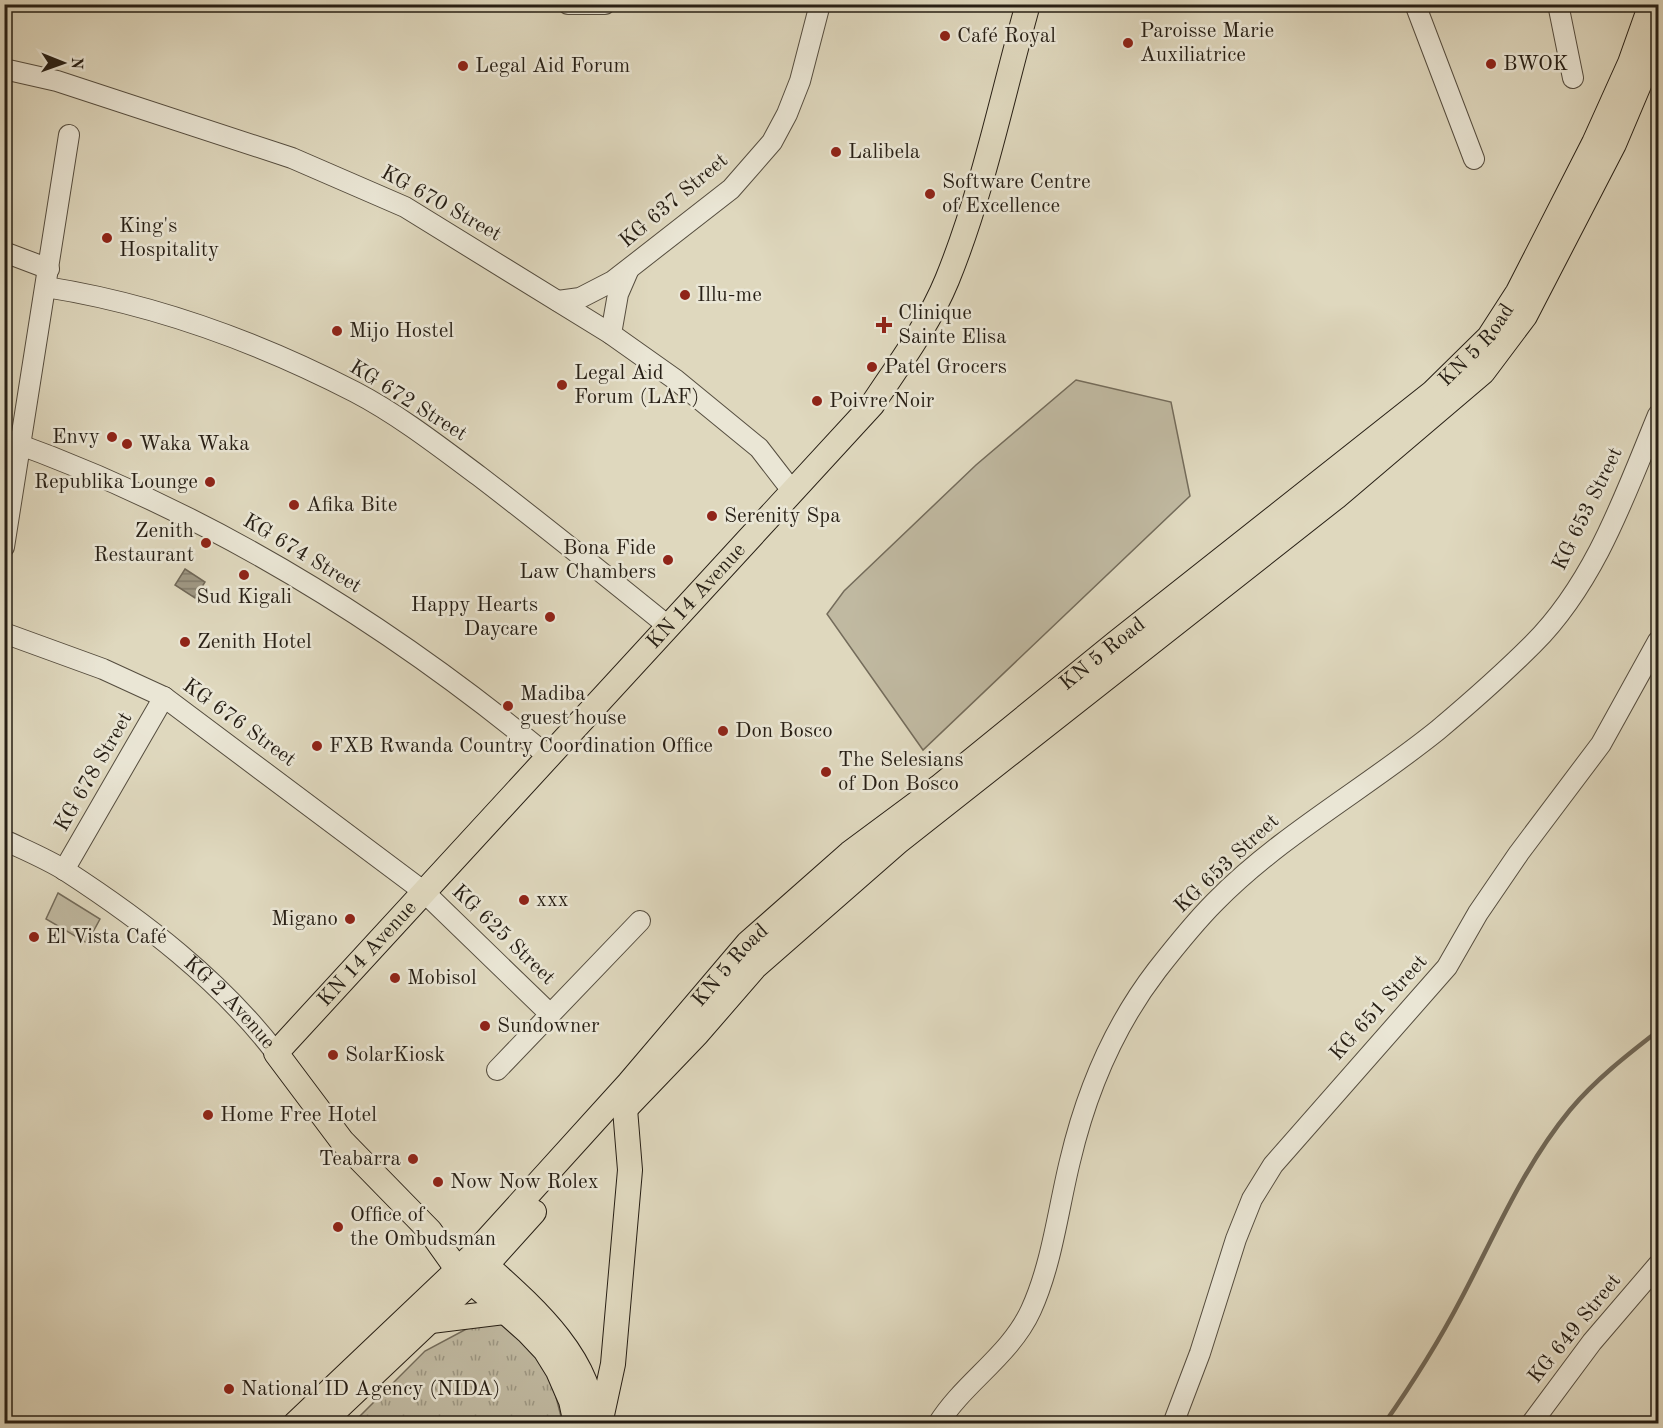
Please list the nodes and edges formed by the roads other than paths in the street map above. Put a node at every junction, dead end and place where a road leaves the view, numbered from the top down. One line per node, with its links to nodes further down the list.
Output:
1 (568, 4): 2 (street)
2 (605, 4)
3 (820, 4): 14 (street, KG 637 Street)
4 (1028, 4): 20 (main road, KN 14 Avenue)
5 (1415, 4): 12 (street)
6 (1558, 4): 10 (street)
7 (1651, 4): 36 (main road, KN 5 Road)
8 (1659, 40): 34 (main road, KN 5 Road)
9 (4, 69): 16 (street, KG 670 Street)
10 (1574, 78)
11 (69, 135): 15 (street)
12 (1474, 159)
13 (4, 252): 15 (street, KG 672 Street)
14 (628, 271): 16 (street, KG 637 Street); 17 (street, KG 637 Street)
15 (47, 278): 19 (street); 22 (street, KG 672 Street)
16 (558, 301): 17 (street, KG 670 Street)
17 (611, 334): 20 (street, KG 670 Street)
18 (1659, 415): 45 (street, KG 653 Street)
19 (13, 442): 21 (street); 26 (street, KG 674 Street)
20 (793, 492): 22 (main road, KN 14 Avenue)
21 (4, 547)
22 (668, 626): 26 (main road, KN 14 Avenue)
23 (4, 633): 25 (street, KG 676 Street)
24 (1659, 641): 46 (street, KG 651 Street)
25 (164, 697): 28 (street, KG 678 Street); 29 (street, KG 676 Street)
26 (548, 756): 29 (main road, KN 14 Avenue)
27 (4, 840): 28 (street, KG 2 Avenue)
28 (64, 870): 32 (street, KG 2 Avenue)
29 (423, 891): 31 (street, KG 625 Street); 32 (main road, KN 14 Avenue)
30 (640, 921): 31 (street)
31 (549, 1013): 33 (street)
32 (276, 1053): 36 (main road, KG 2 Avenue)
33 (497, 1070)
34 (625, 1109): 36 (main road, KN 5 Road); 44 (main road)
35 (1659, 1265): 47 (street, KG 649 Street)
36 (472, 1268): 37 (main road); 38 (main road); 39 (main road); 43 (main road)
37 (504, 1312): 38 (main road); 42 (main road)
38 (431, 1321): 39 (main road)
39 (335, 1396): 40 (main road); 41 (main road)
40 (296, 1424)
41 (321, 1424)
42 (576, 1424)
43 (594, 1424)
44 (600, 1424)
45 (938, 1424)
46 (1173, 1424)
47 (1530, 1424)

